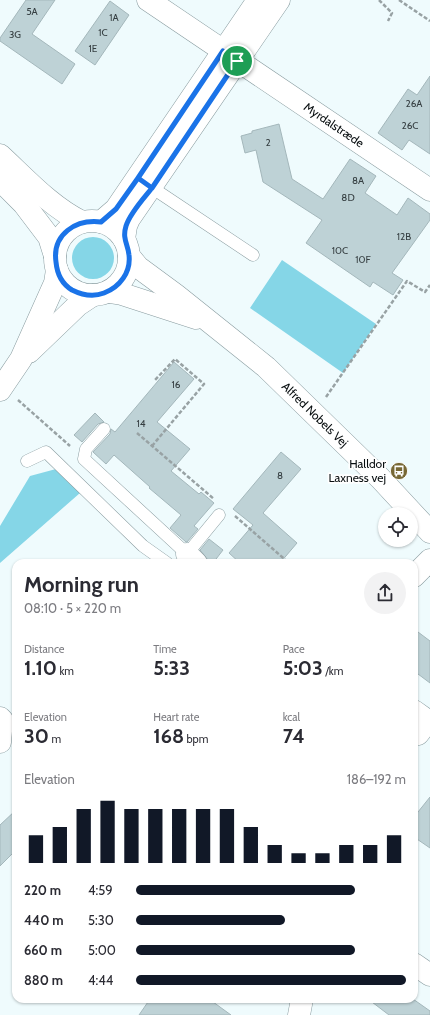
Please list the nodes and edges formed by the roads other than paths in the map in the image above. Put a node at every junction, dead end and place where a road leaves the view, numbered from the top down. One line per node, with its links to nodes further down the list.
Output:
1 (148, 0): 4 (street, Myrdalstræde)
2 (258, 0): 4 (street)
3 (279, 0): 4 (street)
4 (230, 56): 7 (street); 8 (street, Myrdalstræde)
5 (0, 155): 9 (street)
6 (0, 180): 12 (street)
7 (145, 183): 9 (street); 10 (street); 11 (lane)
8 (430, 190)
9 (92, 222): 10 (street); 12 (street)
10 (127, 248): 13 (street); 14 (street, Alfred Nobels Vej)
11 (253, 255)
12 (56, 263): 13 (street); 15 (street)
13 (101, 294): 14 (street, Alfred Nobels Vej); 15 (street)
14 (210, 323): 20 (street, Alfred Nobels Vej)
15 (21, 359): 16 (street)
16 (2, 388)
17 (104, 429): 21 (lane)
18 (27, 461): 22 (lane)
19 (225, 514): 21 (lane)
20 (430, 532)
21 (191, 558)
22 (161, 559)
23 (430, 560): 24 (street)
24 (418, 572)
25 (418, 714): 27 (street)
26 (0, 718): 28 (street)
27 (418, 734)
28 (0, 742)
29 (418, 967): 30 (street)
30 (430, 975)
31 (302, 1003): 32 (street)
32 (300, 1015)

